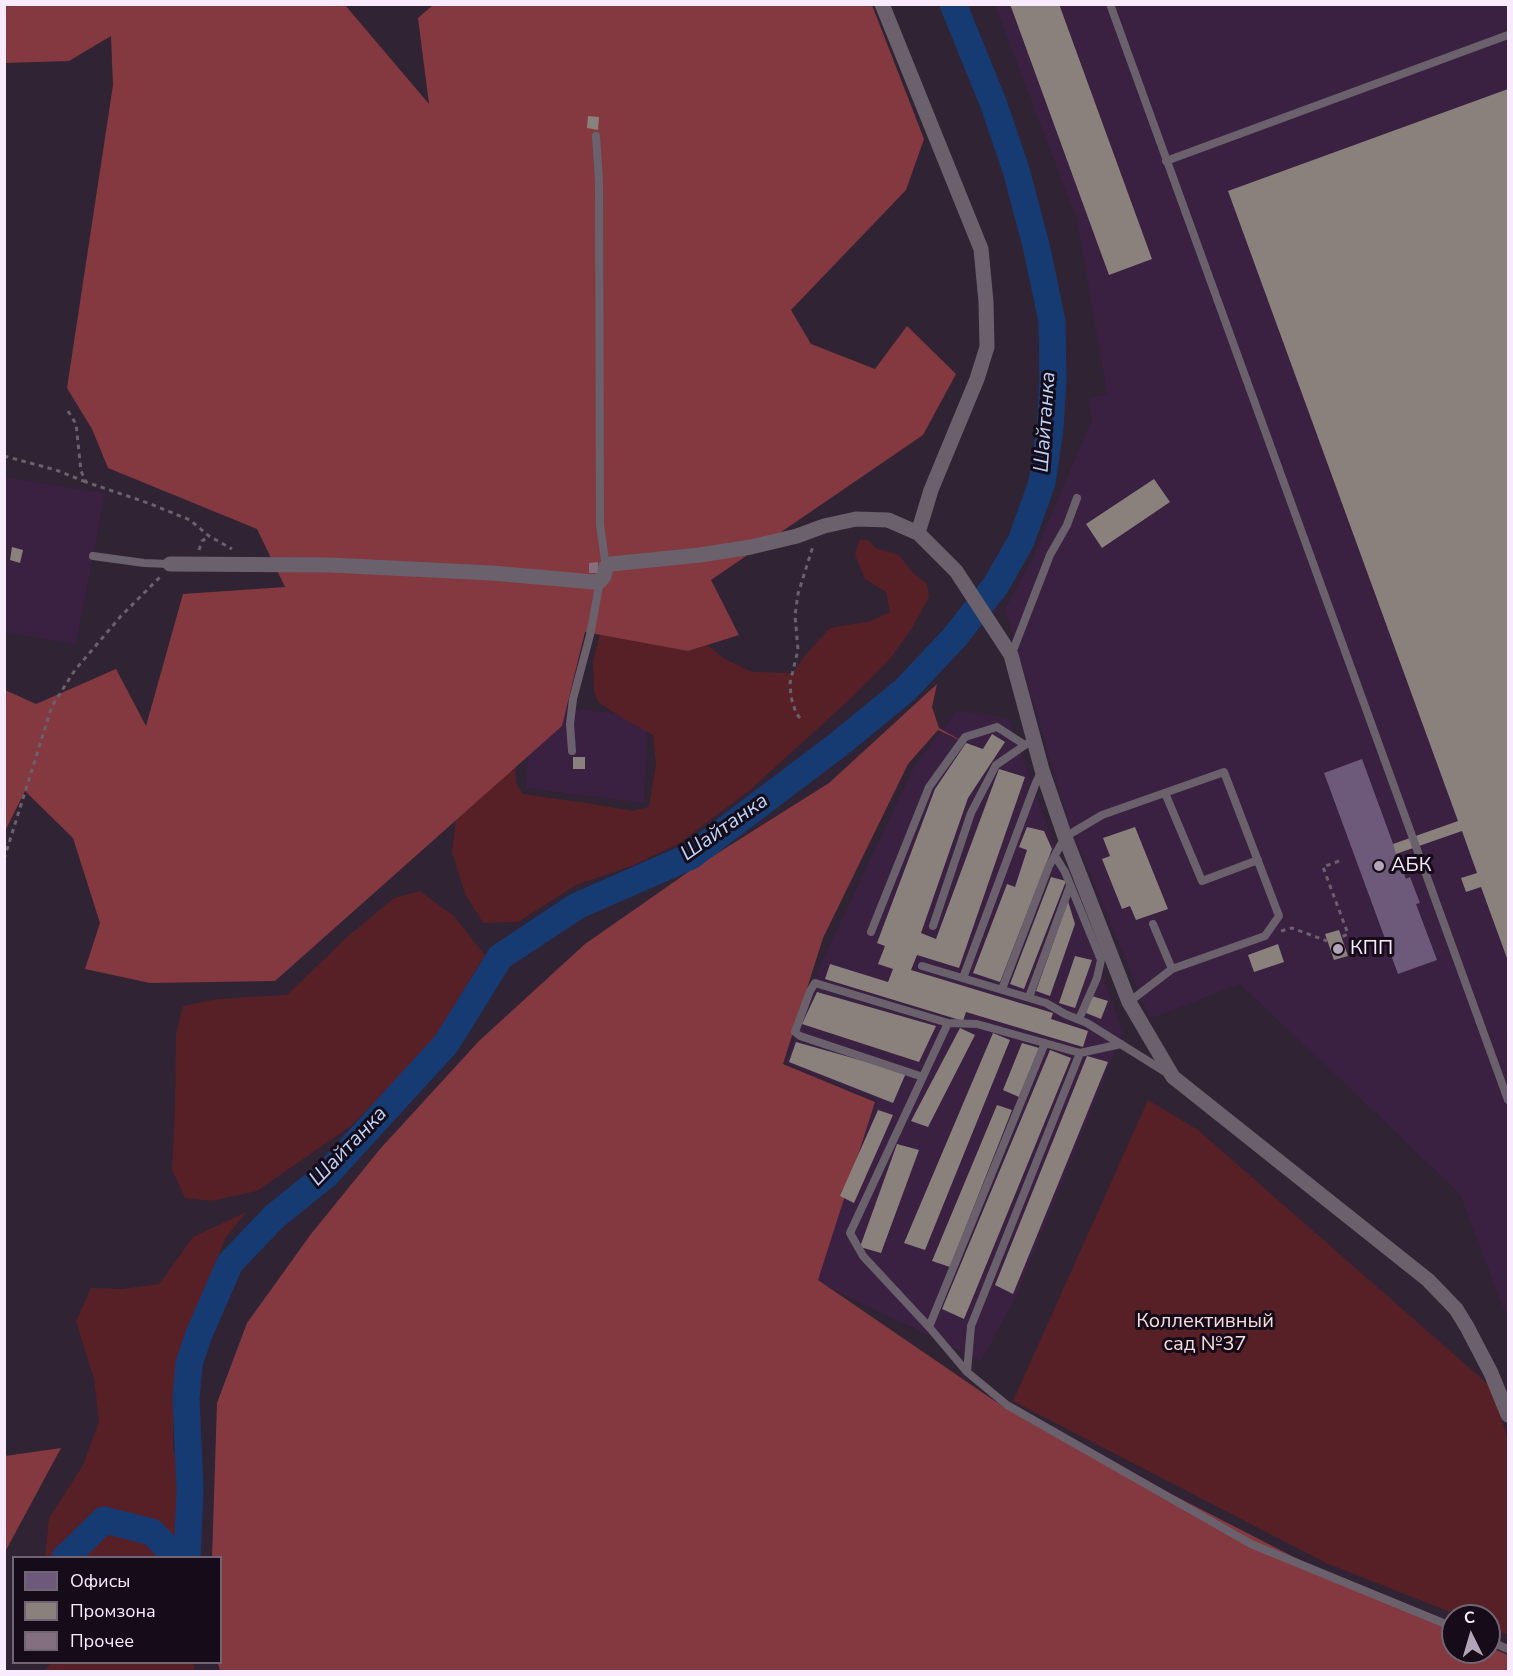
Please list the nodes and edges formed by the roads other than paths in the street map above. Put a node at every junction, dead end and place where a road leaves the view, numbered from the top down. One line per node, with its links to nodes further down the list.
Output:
1 (882, 4): 7 (street)
2 (1110, 4): 5 (lane)
3 (1509, 35): 5 (lane)
4 (596, 136): 10 (lane)
5 (1166, 162): 37 (lane)
6 (1077, 498): 12 (lane)
7 (918, 533): 10 (street); 12 (street)
8 (93, 556): 9 (lane)
9 (170, 564): 11 (street)
10 (606, 567): 11 (street)
11 (600, 581): 14 (lane)
12 (1011, 655): 13 (street)
13 (1030, 742): 15 (street); 22 (lane); 23 (lane)
14 (572, 751)
15 (1042, 770): 17 (street); 26 (lane)
16 (1165, 793): 17 (lane); 19 (lane); 19 (lane)
17 (1065, 837): 18 (lane); 29 (street)
18 (1055, 856): 20 (lane); 27 (lane)
19 (1258, 860): 25 (lane)
20 (1070, 886): 28 (lane); 30 (lane)
21 (1153, 924): 25 (lane)
22 (933, 926)
23 (871, 932)
24 (922, 966): 26 (lane)
25 (1172, 969): 29 (lane)
26 (963, 978): 27 (lane)
27 (1002, 989): 28 (lane)
28 (1029, 997): 30 (lane)
29 (1129, 1002): 36 (street)
30 (1079, 1019): 33 (lane)
31 (948, 1023): 32 (lane); 35 (lane); 35 (lane)
32 (1045, 1043): 34 (lane); 38 (lane)
33 (1121, 1044): 34 (lane); 36 (lane)
34 (1080, 1053): 39 (lane)
35 (923, 1077): 38 (lane)
36 (1173, 1077): 40 (street)
37 (1509, 1100)
38 (929, 1327): 39 (lane)
39 (967, 1372): 41 (lane)
40 (1509, 1415)
41 (1441, 1622)

